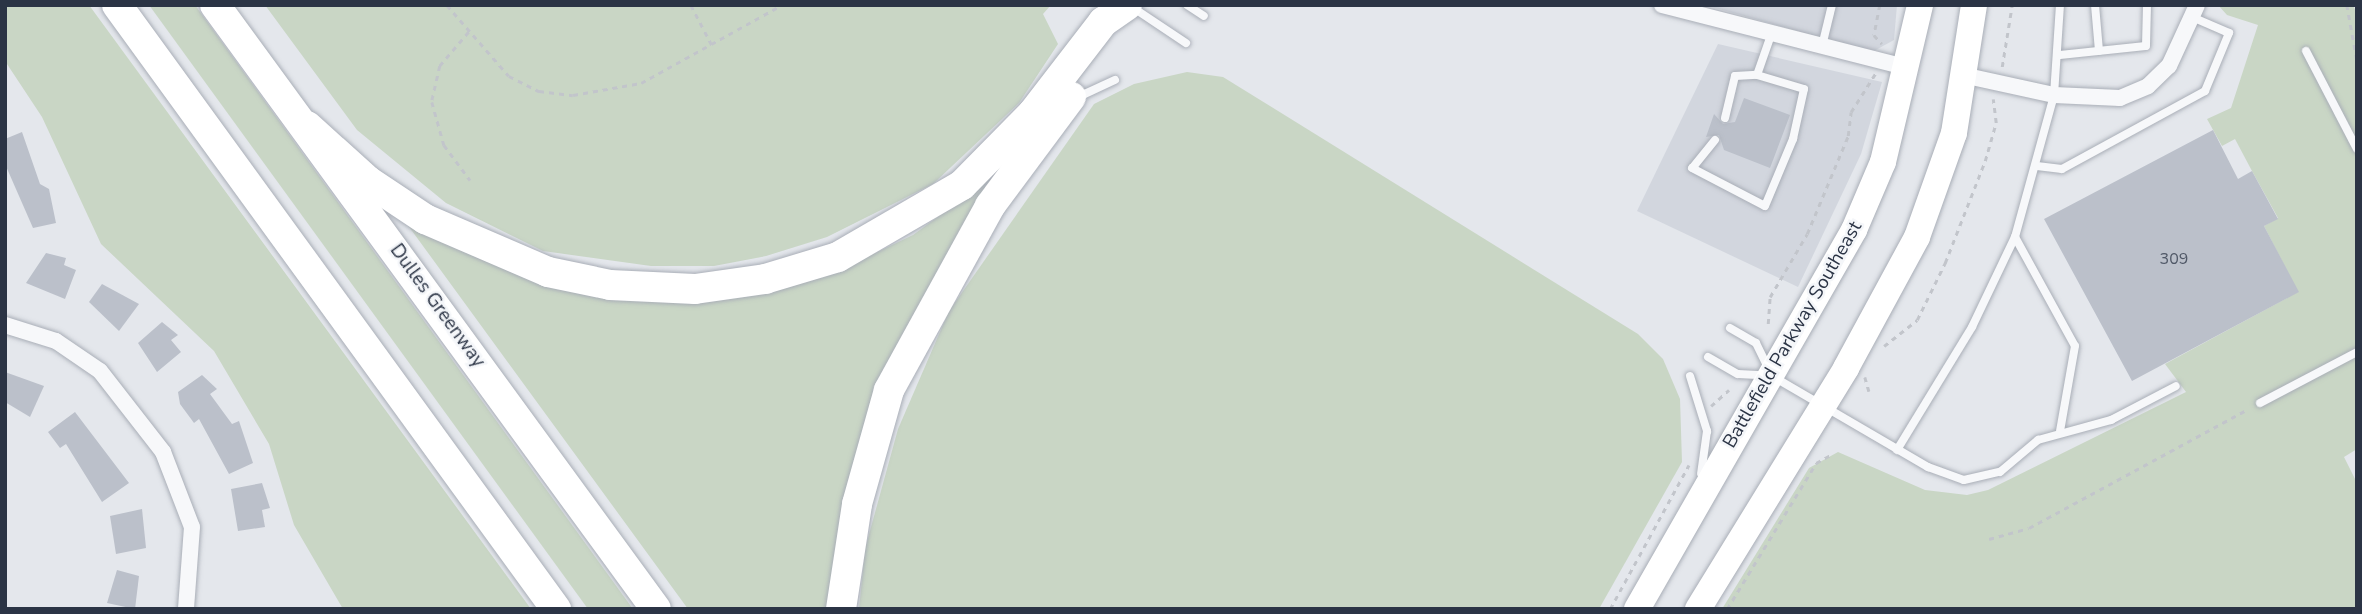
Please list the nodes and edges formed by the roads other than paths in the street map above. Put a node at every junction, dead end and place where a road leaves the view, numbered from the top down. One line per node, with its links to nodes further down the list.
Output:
1 (117, 5): 46 (highway)
2 (215, 5): 28 (highway, Dulles Greenway)
3 (1128, 5): 16 (lane); 26 (highway); 28 (highway)
4 (1187, 5): 14 (lane)
5 (1662, 5): 15 (street)
6 (1832, 5): 17 (lane)
7 (1920, 5): 21 (main road, Battlefield Parkway Southeast)
8 (1974, 5): 23 (main road)
9 (2060, 5): 20 (lane)
10 (2107, 5): 12 (lane)
11 (2147, 5): 18 (lane)
12 (2095, 6): 18 (lane)
13 (2194, 11): 25 (street); 31 (lane)
14 (1204, 16)
15 (1771, 35): 17 (street); 22 (lane)
16 (1186, 43)
17 (1822, 46): 21 (street)
18 (2099, 51): 20 (lane)
19 (2306, 51): 30 (lane)
20 (2060, 55): 25 (lane)
21 (1909, 68): 38 (main road, Battlefield Parkway Southeast)
22 (1757, 75): 27 (lane); 29 (lane)
23 (1967, 76): 25 (street); 41 (main road)
24 (1115, 80): 26 (lane)
25 (2054, 95): 31 (lane)
26 (1063, 108): 48 (highway)
27 (1725, 118)
28 (307, 126): 47 (highway, Dulles Greenway)
29 (1715, 140)
30 (2357, 149)
31 (2038, 166): 32 (lane)
32 (2015, 237): 42 (lane); 43 (lane)
33 (5, 325): 45 (street)
34 (1730, 328): 38 (lane)
35 (2357, 352): 40 (lane)
36 (1708, 357): 38 (lane)
37 (1690, 376): 44 (lane)
38 (1772, 376): 41 (lane); 44 (main road, Battlefield Parkway Southeast)
39 (2176, 386): 42 (lane)
40 (2260, 403)
41 (1822, 406): 43 (lane); 50 (main road)
42 (2060, 431): 43 (lane)
43 (1898, 450)
44 (1676, 539): 49 (main road, Battlefield Parkway Southeast)
45 (186, 609)
46 (556, 609)
47 (656, 609)
48 (841, 609)
49 (1637, 609)
50 (1698, 609)

